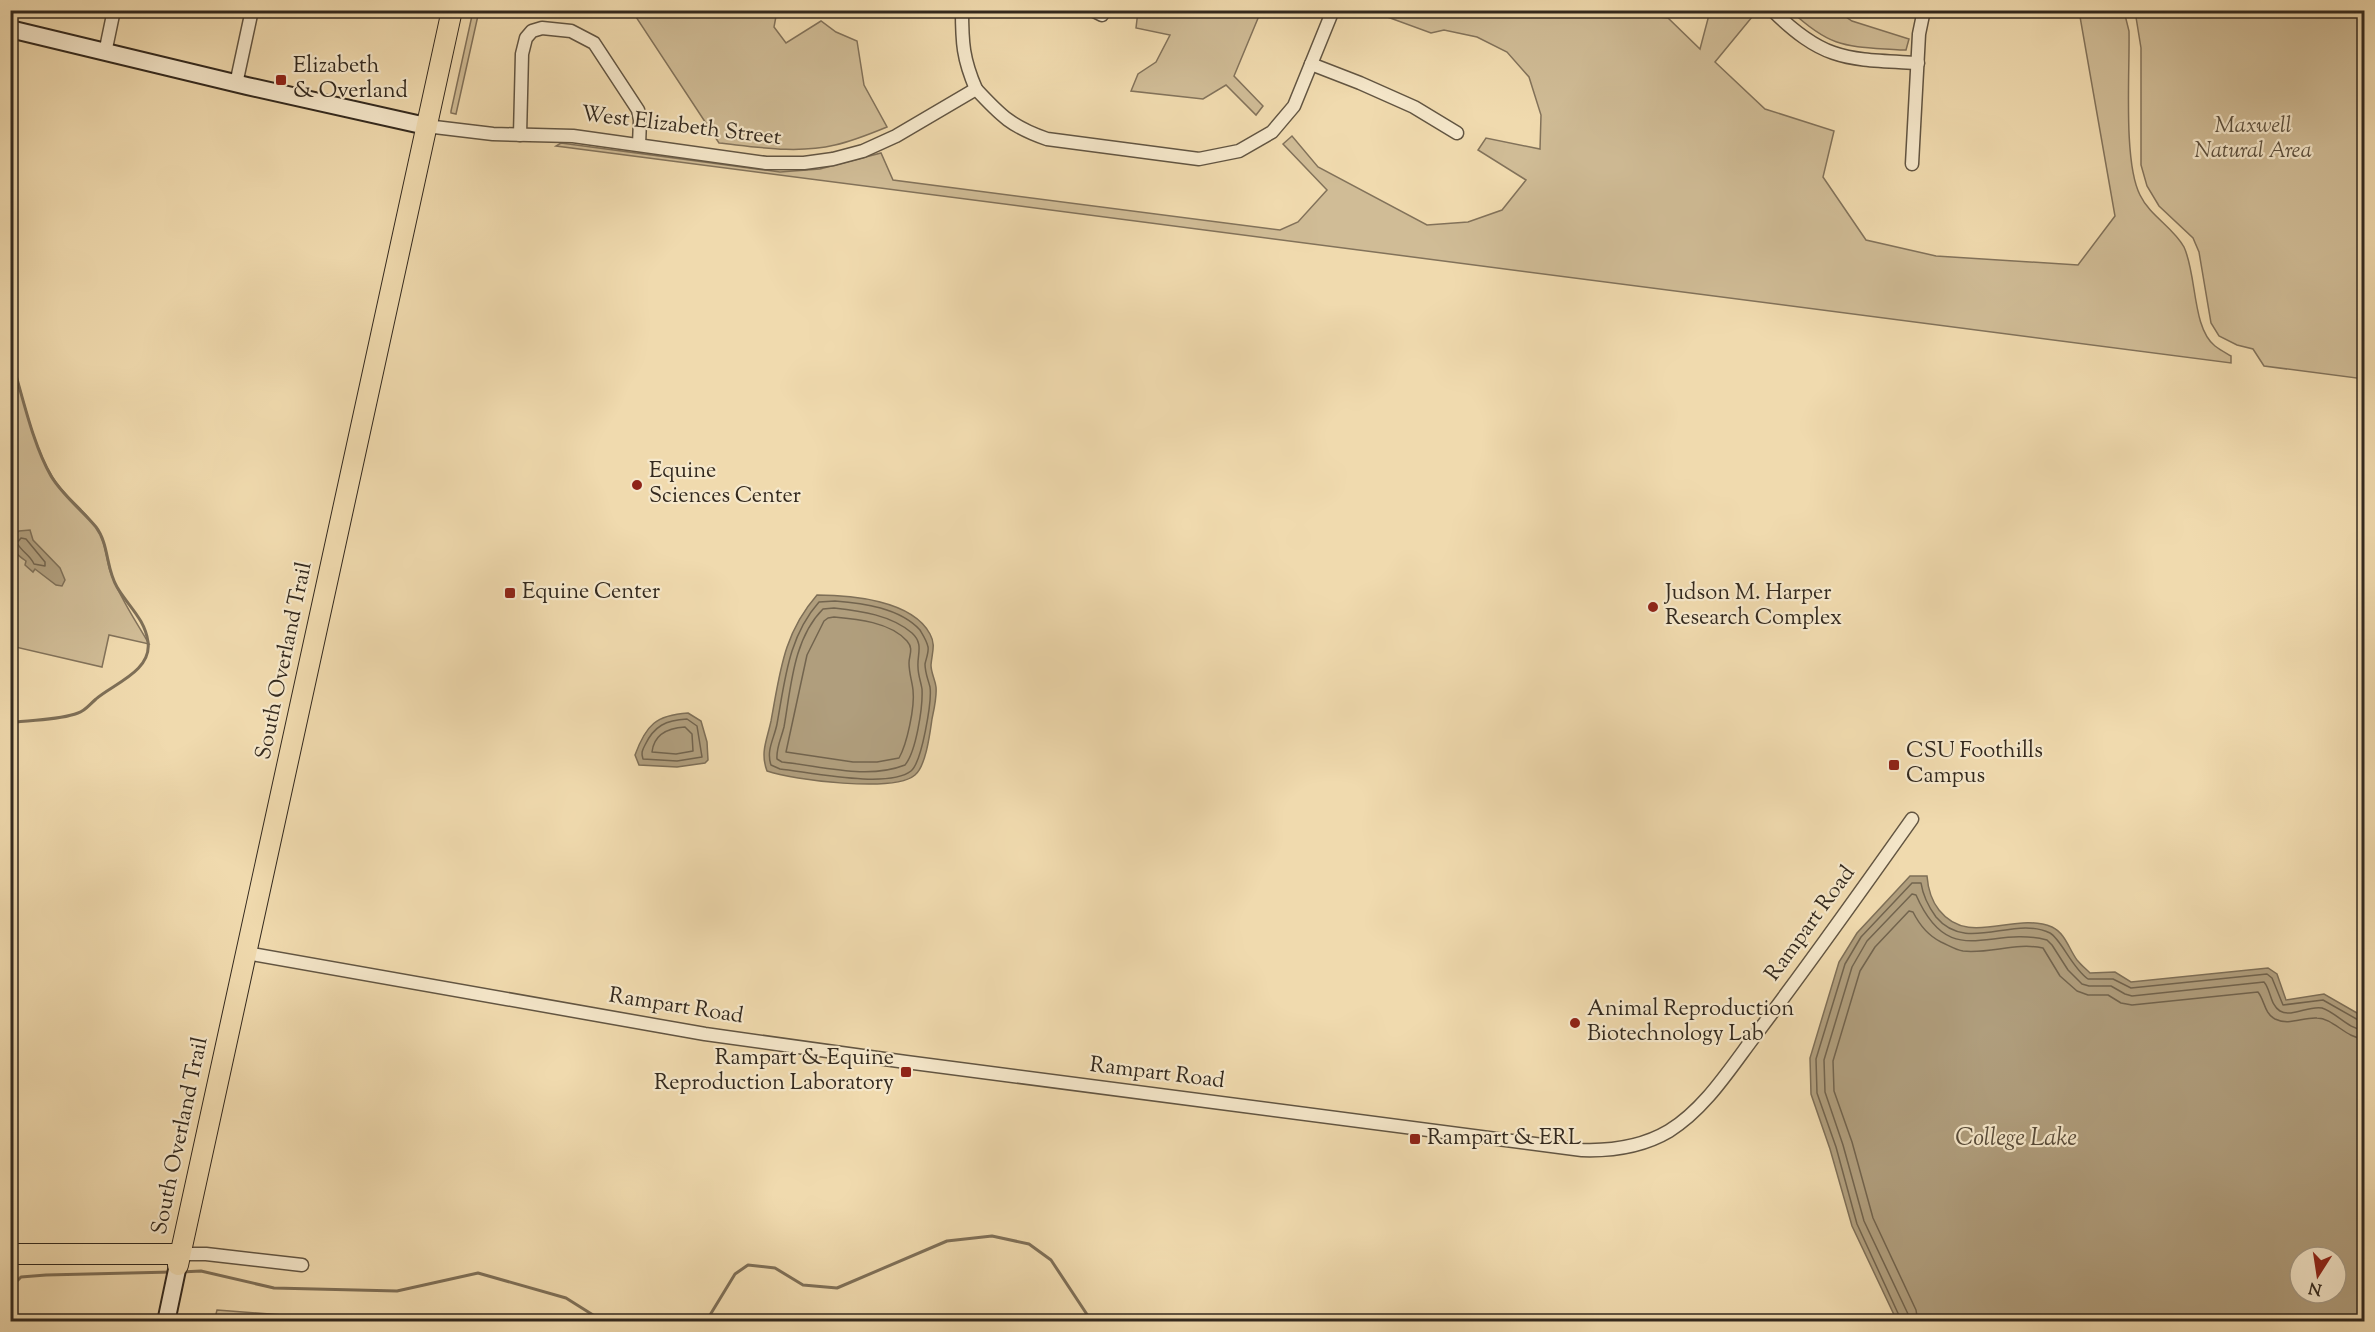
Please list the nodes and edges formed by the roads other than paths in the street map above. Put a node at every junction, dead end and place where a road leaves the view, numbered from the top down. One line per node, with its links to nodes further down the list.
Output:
1 (114, 10): 9 (street)
2 (252, 10): 12 (street)
3 (452, 10): 14 (main road, South Overland Trail)
4 (962, 10): 13 (street)
5 (1333, 10): 11 (street)
6 (1772, 10): 10 (street)
7 (1924, 10): 10 (street)
8 (10, 29): 9 (main road, West Elizabeth Street)
9 (105, 53): 12 (main road, West Elizabeth Street)
10 (1918, 63): 18 (street)
11 (1311, 64): 13 (street); 15 (street)
12 (236, 84): 14 (main road, West Elizabeth Street)
13 (976, 89): 17 (street, West Elizabeth Street)
14 (426, 126): 16 (street, West Elizabeth Street); 20 (main road, South Overland Trail)
15 (1457, 133)
16 (520, 135): 17 (street, West Elizabeth Street); 17 (street)
17 (639, 145)
18 (1912, 164)
19 (1912, 819): 20 (street, Rampart Road)
20 (246, 952): 23 (main road, South Overland Trail)
21 (10, 1254): 23 (main road)
22 (302, 1265): 23 (street)
23 (177, 1266): 24 (main road, South Overland Trail)
24 (166, 1322)

